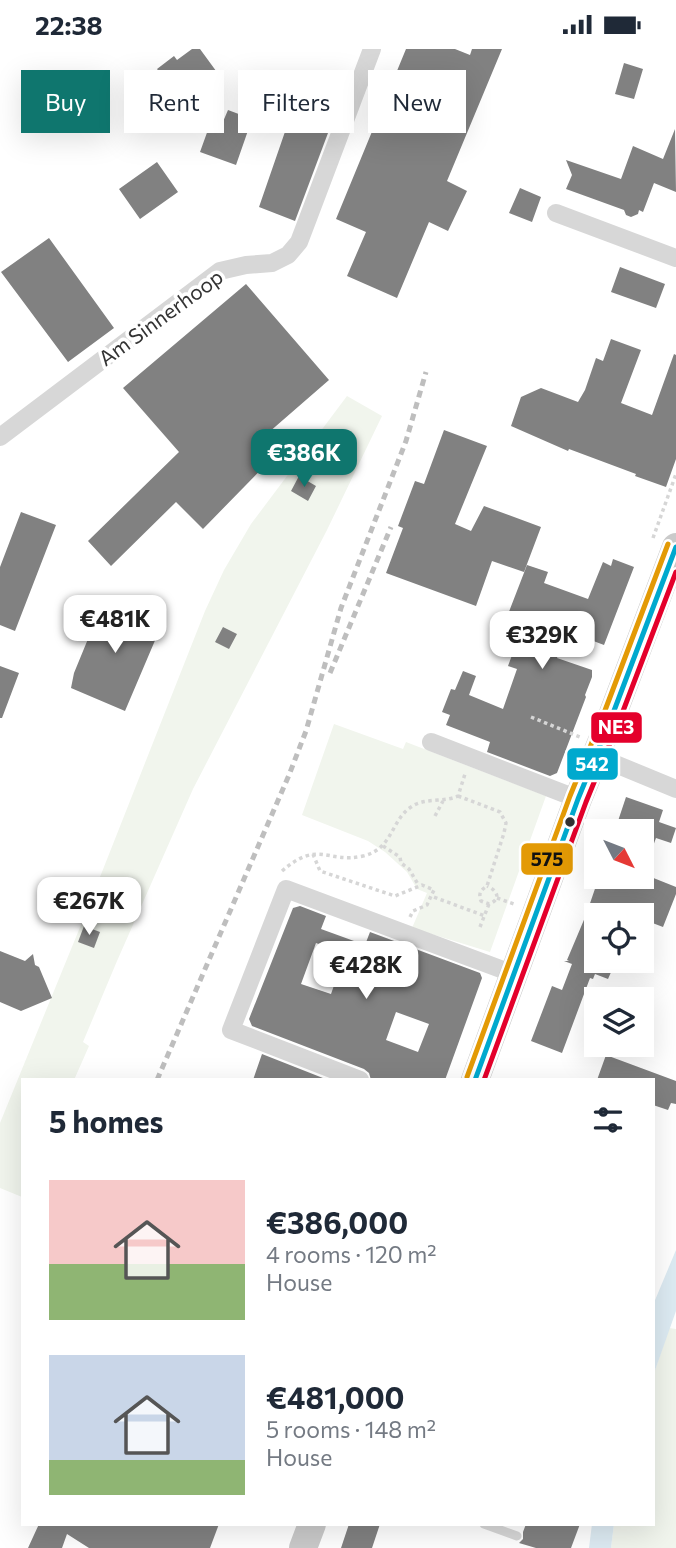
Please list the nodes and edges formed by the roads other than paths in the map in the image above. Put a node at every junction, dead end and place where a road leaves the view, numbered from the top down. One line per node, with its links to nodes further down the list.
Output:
1 (372, 49): 4 (street, Am Sinnerhoop)
2 (556, 213): 3 (street)
3 (676, 258)
4 (0, 437)
5 (676, 547): 7 (main road)
6 (431, 742): 9 (street)
7 (589, 747): 8 (street); 9 (main road)
8 (676, 789)
9 (578, 799): 10 (main road)
10 (514, 974): 11 (street); 12 (main road)
11 (355, 1078)
12 (476, 1078)
13 (311, 1526): 16 (main road)
14 (490, 1526): 15 (lane)
15 (517, 1536)
16 (303, 1548)

